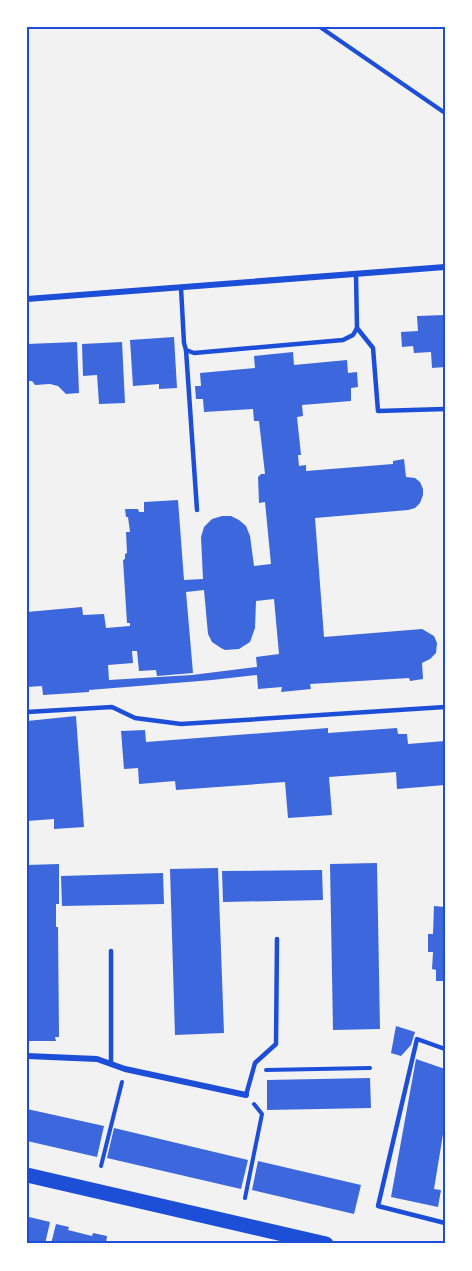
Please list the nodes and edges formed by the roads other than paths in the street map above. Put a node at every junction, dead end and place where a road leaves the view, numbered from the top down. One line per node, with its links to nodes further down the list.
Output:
1 (445, 267): 2 (street)
2 (356, 275): 3 (street); 5 (lane)
3 (181, 288): 4 (street); 6 (lane)
4 (27, 299)
5 (357, 328): 6 (lane); 7 (lane)
6 (186, 350): 8 (lane)
7 (445, 409)
8 (197, 510)
9 (445, 707): 10 (lane)
10 (27, 712)
11 (277, 939): 16 (lane)
12 (111, 951): 15 (lane)
13 (445, 1049): 18 (lane)
14 (27, 1056): 15 (street)
15 (111, 1064): 16 (street)
16 (246, 1095)
17 (27, 1175): 19 (main road)
18 (445, 1223)
19 (326, 1244)

